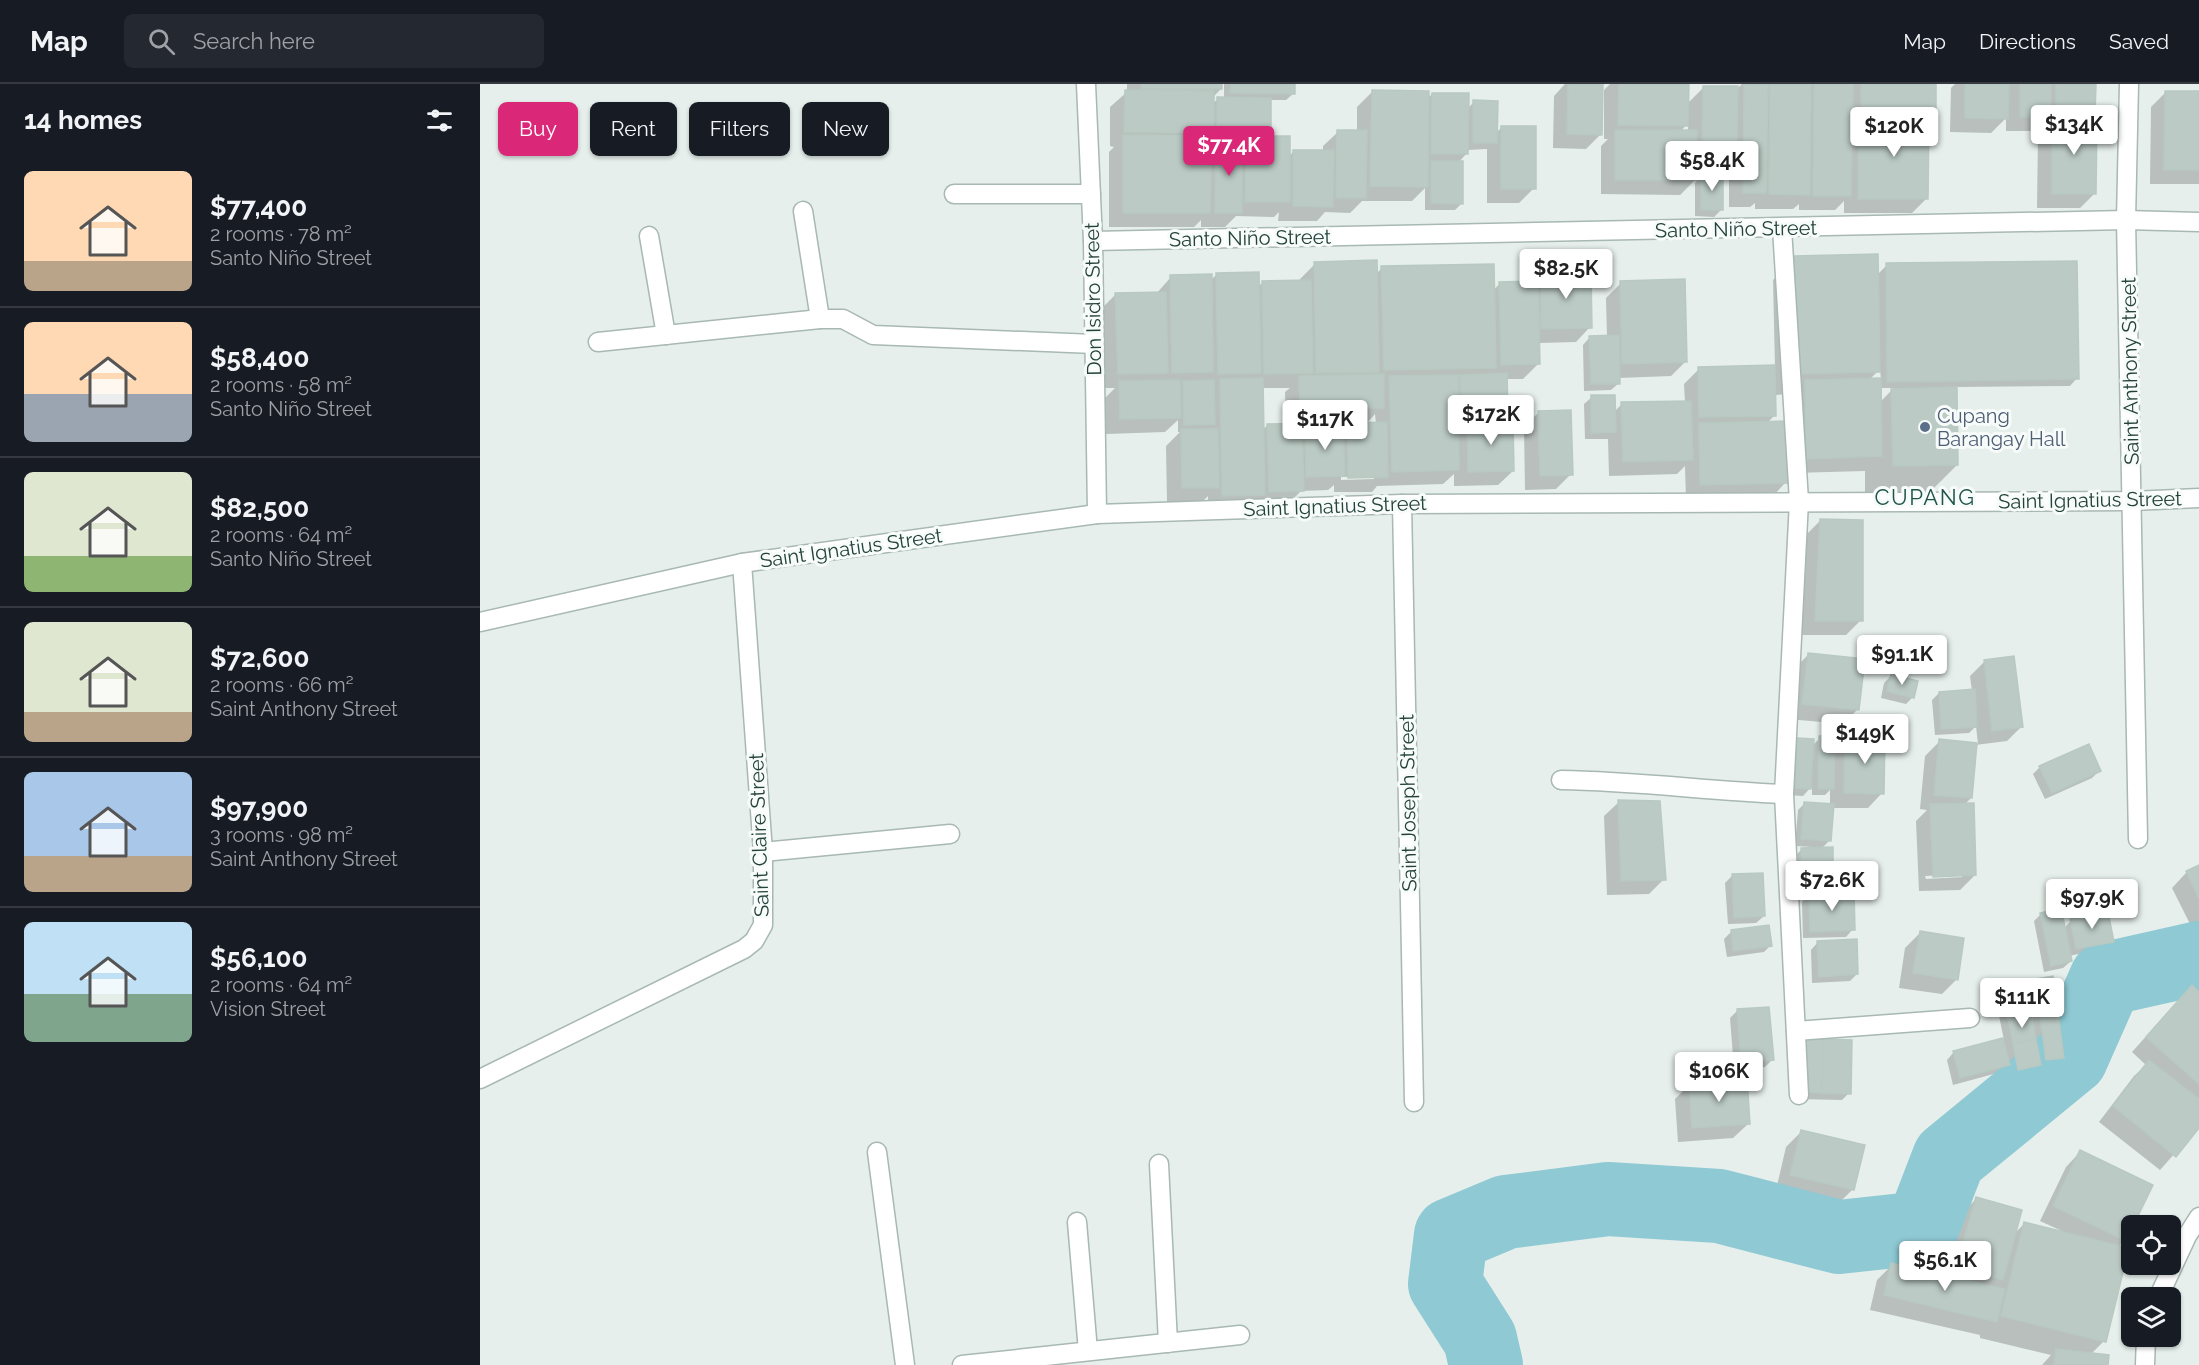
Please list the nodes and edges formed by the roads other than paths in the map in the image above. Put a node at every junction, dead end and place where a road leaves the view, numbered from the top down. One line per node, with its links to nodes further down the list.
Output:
1 (1086, 84): 4 (street, Don Isidro Street)
2 (2129, 84): 6 (street, Saint Anthony Street)
3 (954, 194): 4 (street)
4 (1091, 194): 10 (street, Don Isidro Street)
5 (803, 211): 11 (street)
6 (2126, 220): 7 (street, Santo Niño Street); 8 (street, Santo Niño Street); 17 (street, Saint Anthony Street)
7 (2199, 222)
8 (1782, 228): 10 (street, Santo Niño Street); 16 (street)
9 (650, 236): 12 (street)
10 (1093, 241): 14 (street, Don Isidro Street)
11 (820, 319): 12 (street); 14 (street)
12 (666, 335): 13 (street)
13 (598, 342)
14 (1094, 344): 19 (street, Don Isidro Street)
15 (2199, 498): 17 (street, Saint Ignatius Street)
16 (1799, 501): 17 (street, Saint Ignatius Street); 18 (street, Saint Ignatius Street); 23 (street)
17 (2132, 501): 25 (street, Saint Anthony Street)
18 (1402, 504): 19 (street, Saint Ignatius Street); 31 (street, Saint Joseph Street)
19 (1097, 514): 20 (street, Saint Ignatius Street)
20 (742, 563): 21 (street, Saint Ignatius Street); 26 (street, Saint Claire Street)
21 (480, 622)
22 (1561, 780): 23 (street)
23 (1784, 794): 28 (street)
24 (950, 834): 26 (street)
25 (2138, 839)
26 (764, 852): 29 (street, Saint Claire Street)
27 (1970, 1018): 28 (street)
28 (1796, 1031): 30 (street)
29 (480, 1079)
30 (1799, 1095)
31 (1414, 1102)
32 (877, 1152): 41 (street)
33 (1159, 1164): 38 (street)
34 (2199, 1217): 36 (street)
35 (1077, 1222): 40 (street)
36 (2163, 1287)
37 (1240, 1335): 38 (street)
38 (1168, 1343): 40 (street)
39 (2146, 1347): 43 (street)
40 (1088, 1352): 42 (street)
41 (905, 1365)
42 (962, 1365)
43 (2145, 1365)

